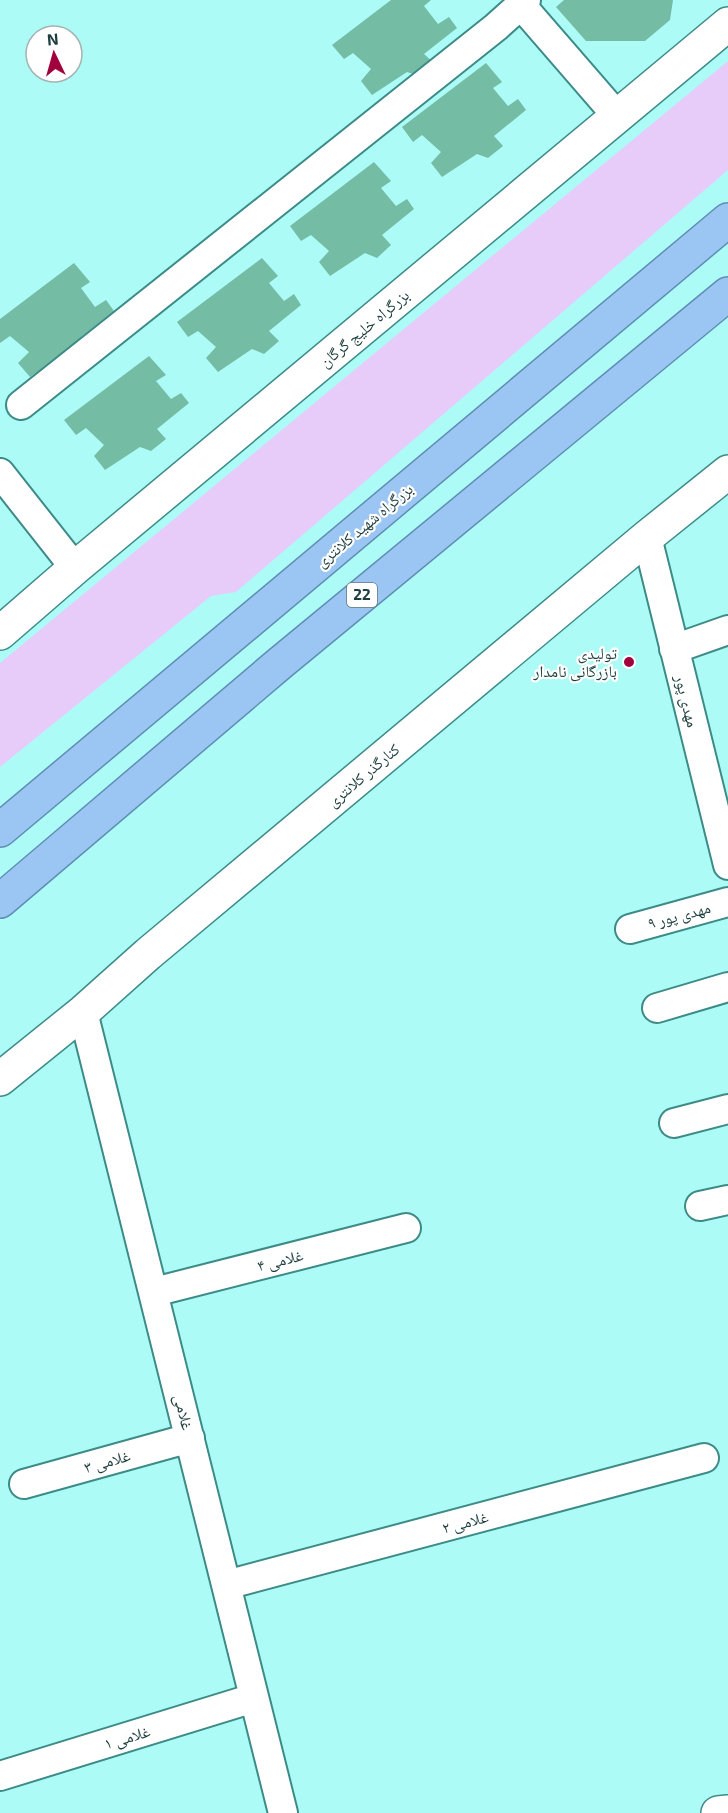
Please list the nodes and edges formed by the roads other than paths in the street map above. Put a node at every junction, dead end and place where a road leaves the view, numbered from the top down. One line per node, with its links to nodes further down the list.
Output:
1 (523, 2): 3 (street); 6 (street)
2 (728, 24): 3 (main road, بزرگراه خلیج گرگان)
3 (618, 117): 10 (main road, بزرگراه خلیج گرگان)
4 (728, 219): 14 (highway, بزرگراه شهید کلانتری)
5 (728, 294): 16 (highway, 22)
6 (21, 405)
7 (728, 472): 9 (main road, کنارگذر کلانتری)
8 (0, 473): 10 (street)
9 (647, 537): 13 (street, مهدی پور); 21 (main road, کنارگذر کلانتری)
10 (75, 568): 12 (main road, بزرگراه خلیج گرگان)
11 (728, 630): 13 (street)
12 (0, 633)
13 (674, 649): 15 (street, مهدی پور)
14 (0, 830)
15 (728, 865)
16 (0, 901)
17 (728, 902): 18 (street, ۹ مهدی پور)
18 (630, 929)
19 (728, 987): 20 (street)
20 (657, 1008)
21 (82, 1012): 22 (main road, کنارگذر کلانتری); 28 (street, غلامی)
22 (0, 1079)
23 (728, 1109): 24 (street)
24 (674, 1123)
25 (728, 1200): 26 (street)
26 (700, 1206)
27 (406, 1228): 28 (street, غلامی ۴)
28 (154, 1292): 29 (street, غلامی)
29 (190, 1438): 31 (street, غلامی ۳); 32 (street, غلامی)
30 (704, 1458): 32 (street, غلامی ۲)
31 (24, 1484)
32 (226, 1585): 33 (street, غلامی)
33 (254, 1698): 34 (street, غلامی ۱); 36 (street, غلامی)
34 (0, 1776)
35 (728, 1812): 37 (main road)
36 (283, 1813)
37 (718, 1813)

